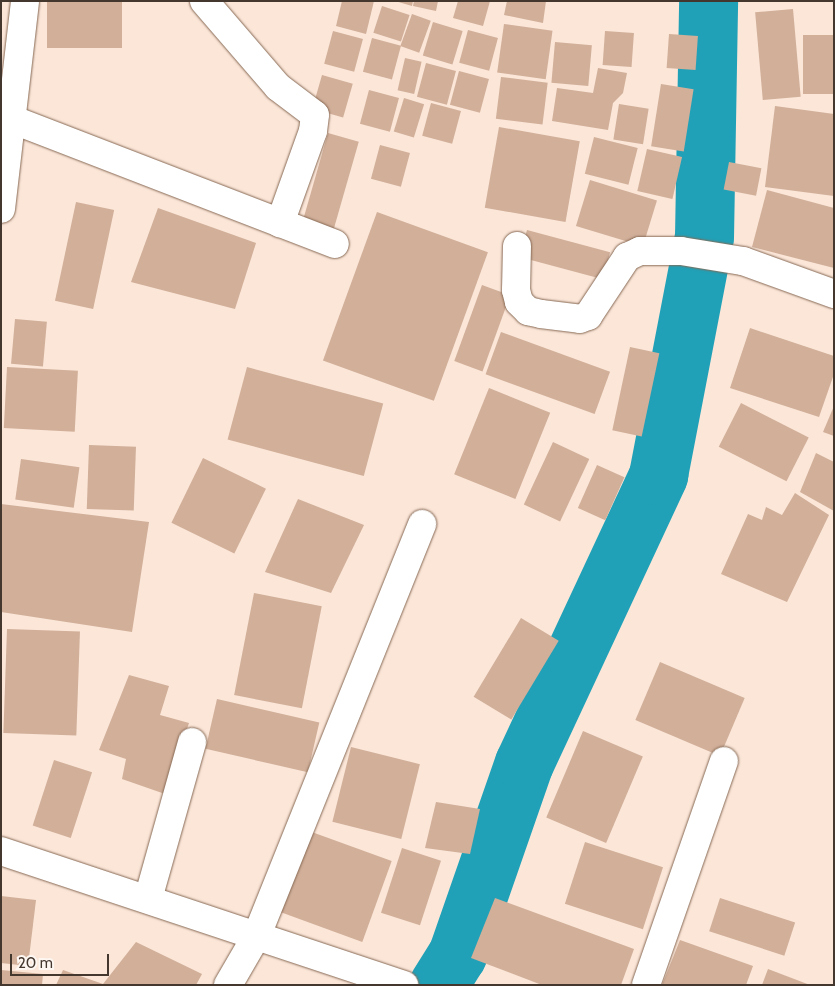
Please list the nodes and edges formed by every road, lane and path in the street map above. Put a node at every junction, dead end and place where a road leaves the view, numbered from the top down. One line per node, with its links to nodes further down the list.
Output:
1 (25, 1): 3 (street)
2 (204, 1): 5 (street)
3 (12, 119): 4 (street); 5 (street)
4 (1, 209)
5 (280, 223): 6 (street)
6 (335, 244)
7 (517, 246): 8 (street)
8 (834, 294)
9 (422, 524): 14 (street)
10 (192, 742): 13 (street)
11 (724, 760): 17 (street)
12 (1, 850): 13 (street)
13 (148, 899): 14 (street)
14 (257, 935): 15 (street); 16 (street)
15 (228, 985)
16 (404, 985)
17 (646, 985)

